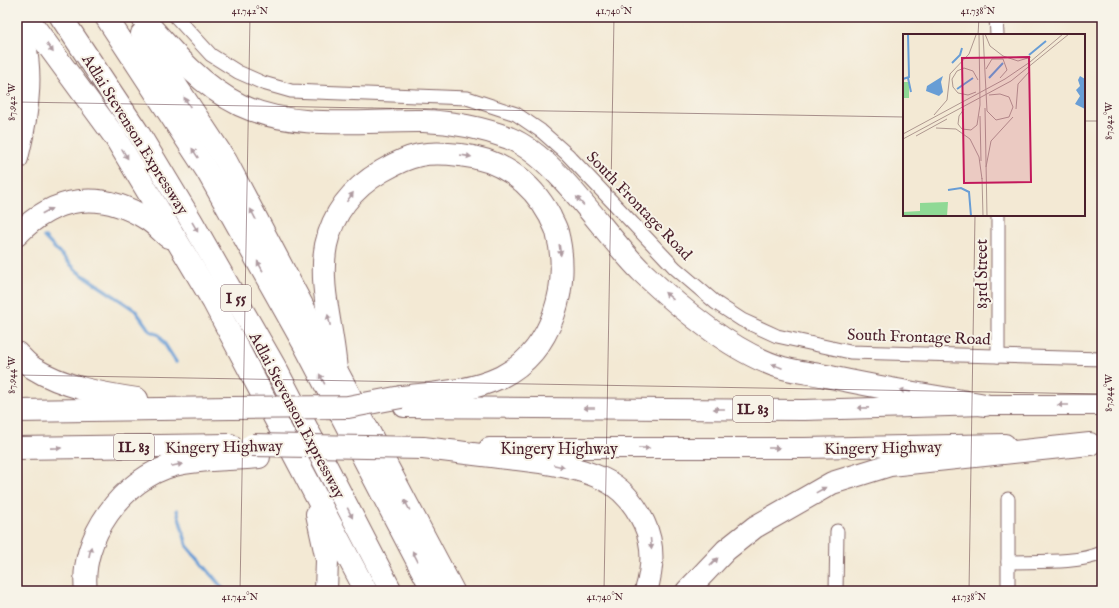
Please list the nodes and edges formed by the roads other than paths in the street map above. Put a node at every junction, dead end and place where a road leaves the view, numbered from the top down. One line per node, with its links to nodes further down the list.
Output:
1 (27, 17): 13 (highway, one-way to 13)
2 (61, 17): 36 (highway, Adlai Stevenson Expressway / I 55, one-way to 36)
3 (106, 17): 32 (highway, I 55, one-way to 3)
4 (131, 17): 17 (highway, one-way to 4)
5 (142, 17): 19 (highway, one-way to 5)
6 (176, 17): 15 (street, South Frontage Road)
7 (996, 17): 9 (street)
8 (17, 20): 10 (highway)
9 (996, 34)
10 (17, 158)
11 (998, 216): 15 (street, 83rd Street)
12 (17, 235): 13 (highway, one-way to 13)
13 (213, 301): 27 (highway)
14 (17, 353): 21 (highway)
15 (998, 356): 16 (street, South Frontage Road)
16 (1102, 359)
17 (336, 372): 18 (highway, one-way to 18); 32 (highway, one-way to 17)
18 (402, 402): 19 (main road, IL 83, one-way to 18); 21 (highway, bridge)
19 (984, 405): 20 (main road, IL 83, one-way to 19)
20 (1102, 405)
21 (221, 408): 22 (highway)
22 (17, 411)
23 (1096, 444): 25 (main road, Kingery Highway, one-way to 23); 38 (highway, one-way to 23)
24 (17, 448): 26 (highway, Kingery Highway / IL 83, one-way to 26)
25 (424, 448): 26 (highway, Kingery Highway, bridge); 37 (highway, one-way to 37)
26 (255, 451): 33 (highway, one-way to 26)
27 (308, 480): 34 (highway); 35 (highway)
28 (1008, 499): 31 (street)
29 (837, 531): 39 (street)
30 (1102, 553): 31 (street)
31 (1008, 562): 40 (street)
32 (448, 590)
33 (86, 591)
34 (326, 591)
35 (366, 591)
36 (390, 591)
37 (646, 591)
38 (687, 591)
39 (836, 591)
40 (1008, 591)

